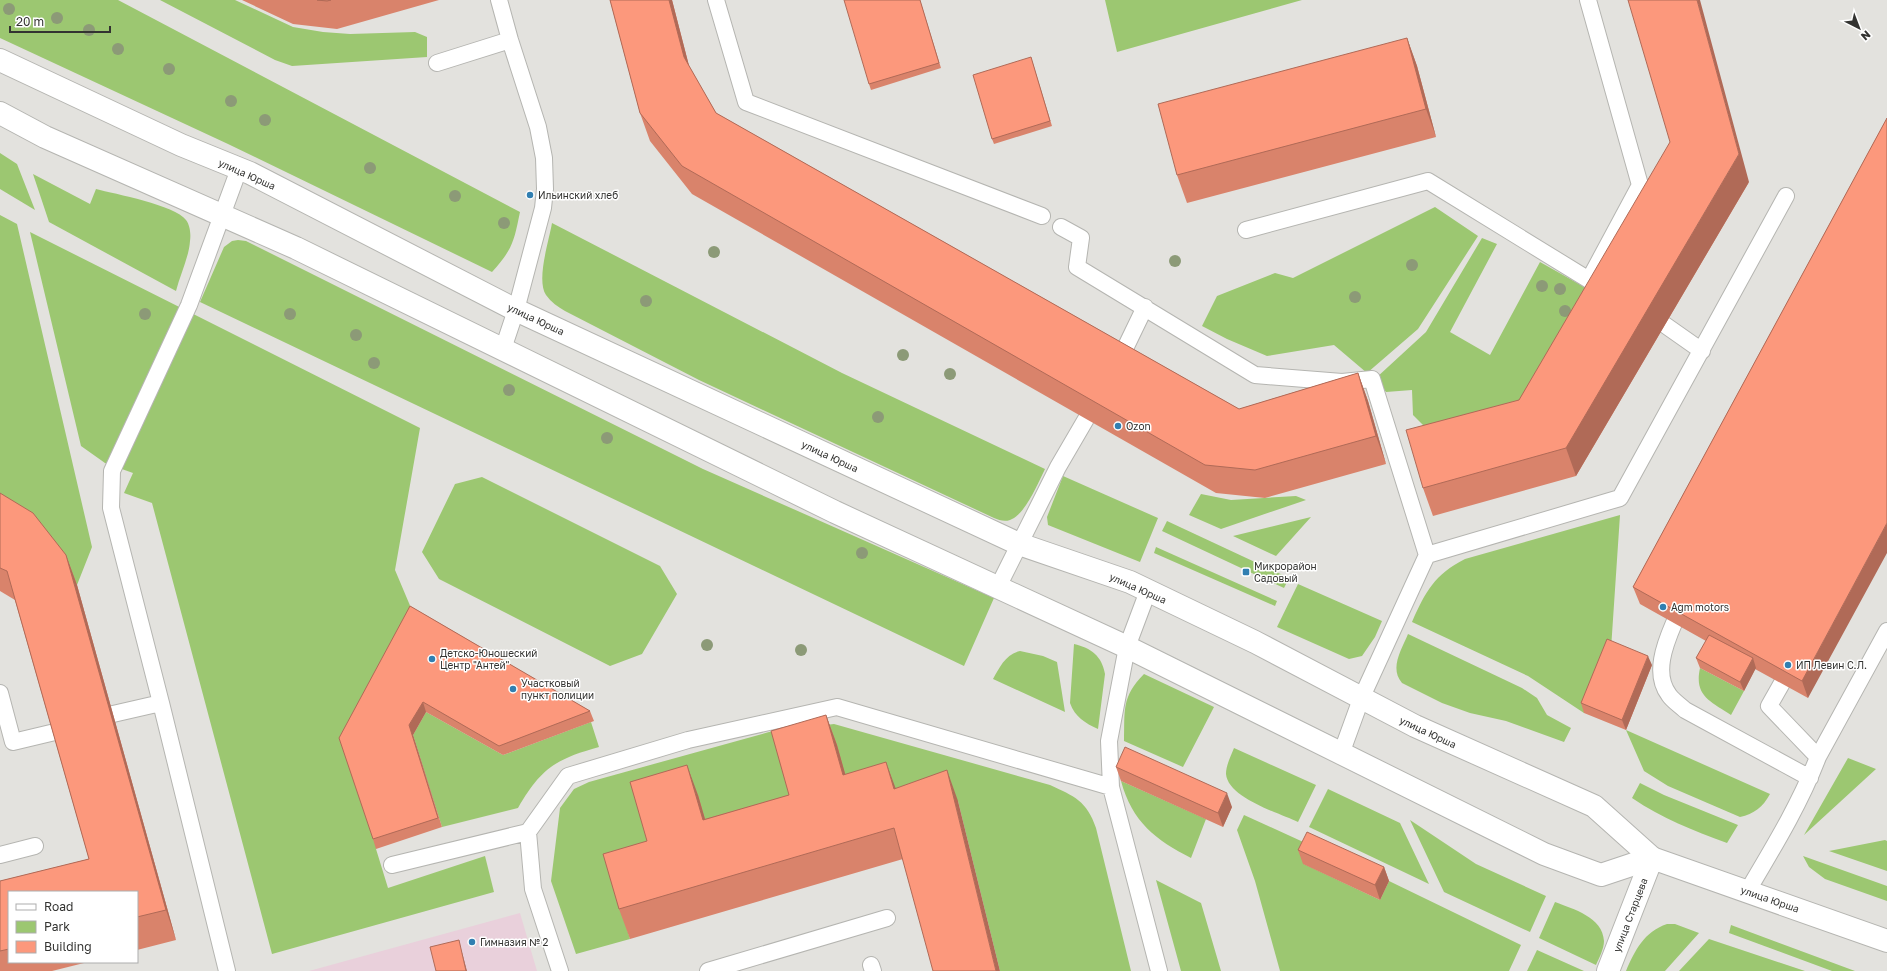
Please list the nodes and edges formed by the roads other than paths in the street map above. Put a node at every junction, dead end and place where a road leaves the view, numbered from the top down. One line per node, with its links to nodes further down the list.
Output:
1 (499, 0): 4 (lane)
2 (716, 0): 11 (lane)
3 (1588, 0): 14 (lane)
4 (510, 40): 6 (lane); 17 (lane)
5 (0, 60): 8 (street, улица Юрша)
6 (437, 63)
7 (0, 113): 10 (street)
8 (239, 169): 10 (lane); 17 (street, улица Юрша)
9 (1786, 196): 20 (lane)
10 (222, 214): 19 (street); 33 (lane)
11 (1042, 216)
12 (1061, 227): 16 (lane)
13 (1246, 230): 14 (lane)
14 (1589, 280): 15 (lane)
15 (1608, 293)
16 (1145, 307): 21 (lane); 24 (lane)
17 (516, 310): 19 (lane); 23 (street, улица Юрша)
18 (1665, 326): 20 (lane)
19 (503, 348): 25 (street)
20 (1702, 351): 24 (lane)
21 (1118, 363)
22 (1086, 419): 23 (lane)
23 (1019, 544): 25 (lane); 26 (street, улица Юрша)
24 (1427, 554): 32 (lane)
25 (998, 587): 29 (street)
26 (1148, 591): 29 (lane); 32 (street, улица Юрша)
27 (1674, 623): 38 (lane)
28 (1887, 631): 37 (lane)
29 (1127, 647): 36 (street); 39 (lane)
30 (1782, 683): 37 (lane)
31 (0, 693): 35 (lane)
32 (1361, 699): 36 (lane); 43 (street, улица Юрша)
33 (161, 703): 34 (lane); 48 (lane)
34 (113, 714)
35 (55, 732)
36 (1341, 754): 43 (street)
37 (1818, 757): 38 (lane)
38 (1810, 778): 45 (lane)
39 (1111, 787): 40 (lane); 51 (lane)
40 (528, 832): 44 (lane); 49 (lane)
41 (35, 846): 42 (lane)
42 (0, 855)
43 (1652, 858): 45 (street, улица Юрша); 52 (street, улица Старцева)
44 (392, 865)
45 (1747, 892): 47 (street, улица Юрша)
46 (887, 918): 50 (lane)
47 (1887, 941)
48 (227, 971)
49 (560, 971)
50 (708, 971)
51 (1159, 971)
52 (1608, 971)

